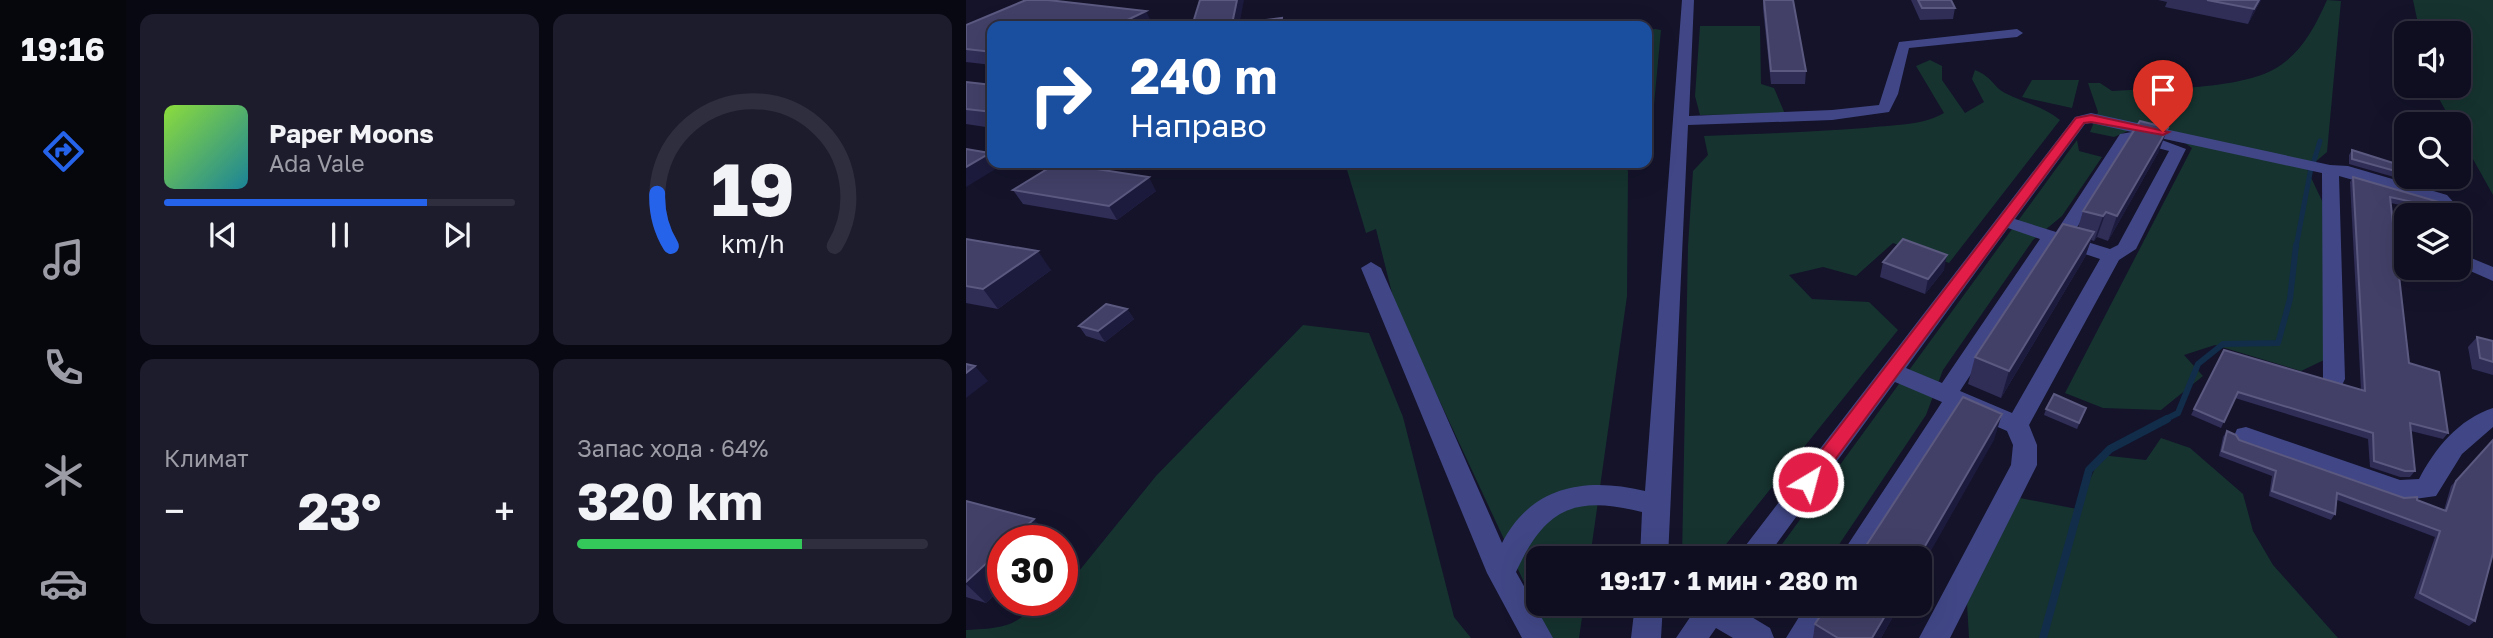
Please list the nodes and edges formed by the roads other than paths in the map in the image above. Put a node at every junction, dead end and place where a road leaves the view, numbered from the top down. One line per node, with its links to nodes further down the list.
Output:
1 (1688, 0): 3 (street)
2 (2017, 33): 3 (street)
3 (1682, 121): 19 (street)
4 (2180, 142): 5 (street); 7 (street); 8 (street); 9 (street)
5 (2330, 170): 6 (street); 14 (street)
6 (2444, 203)
7 (2004, 221): 8 (street); 13 (street)
8 (2056, 238): 9 (street); 15 (street)
9 (2111, 256): 17 (street)
10 (2471, 265): 12 (street)
11 (1371, 268): 23 (street)
12 (2493, 275)
13 (1891, 371): 15 (street); 21 (street)
14 (2334, 379)
15 (1951, 397): 17 (street); 22 (street)
16 (2493, 417): 18 (street)
17 (2017, 425): 33 (street)
18 (2246, 436)
19 (1659, 507): 20 (street); 23 (street)
20 (1655, 546)
21 (1759, 546)
22 (1860, 546)
23 (1501, 573): 28 (street)
24 (1648, 616): 29 (street)
25 (1707, 616): 30 (street)
26 (1728, 616): 31 (street)
27 (1816, 616): 32 (street)
28 (1538, 638)
29 (1646, 638)
30 (1691, 638)
31 (1759, 638)
32 (1801, 638)
33 (1934, 638)

